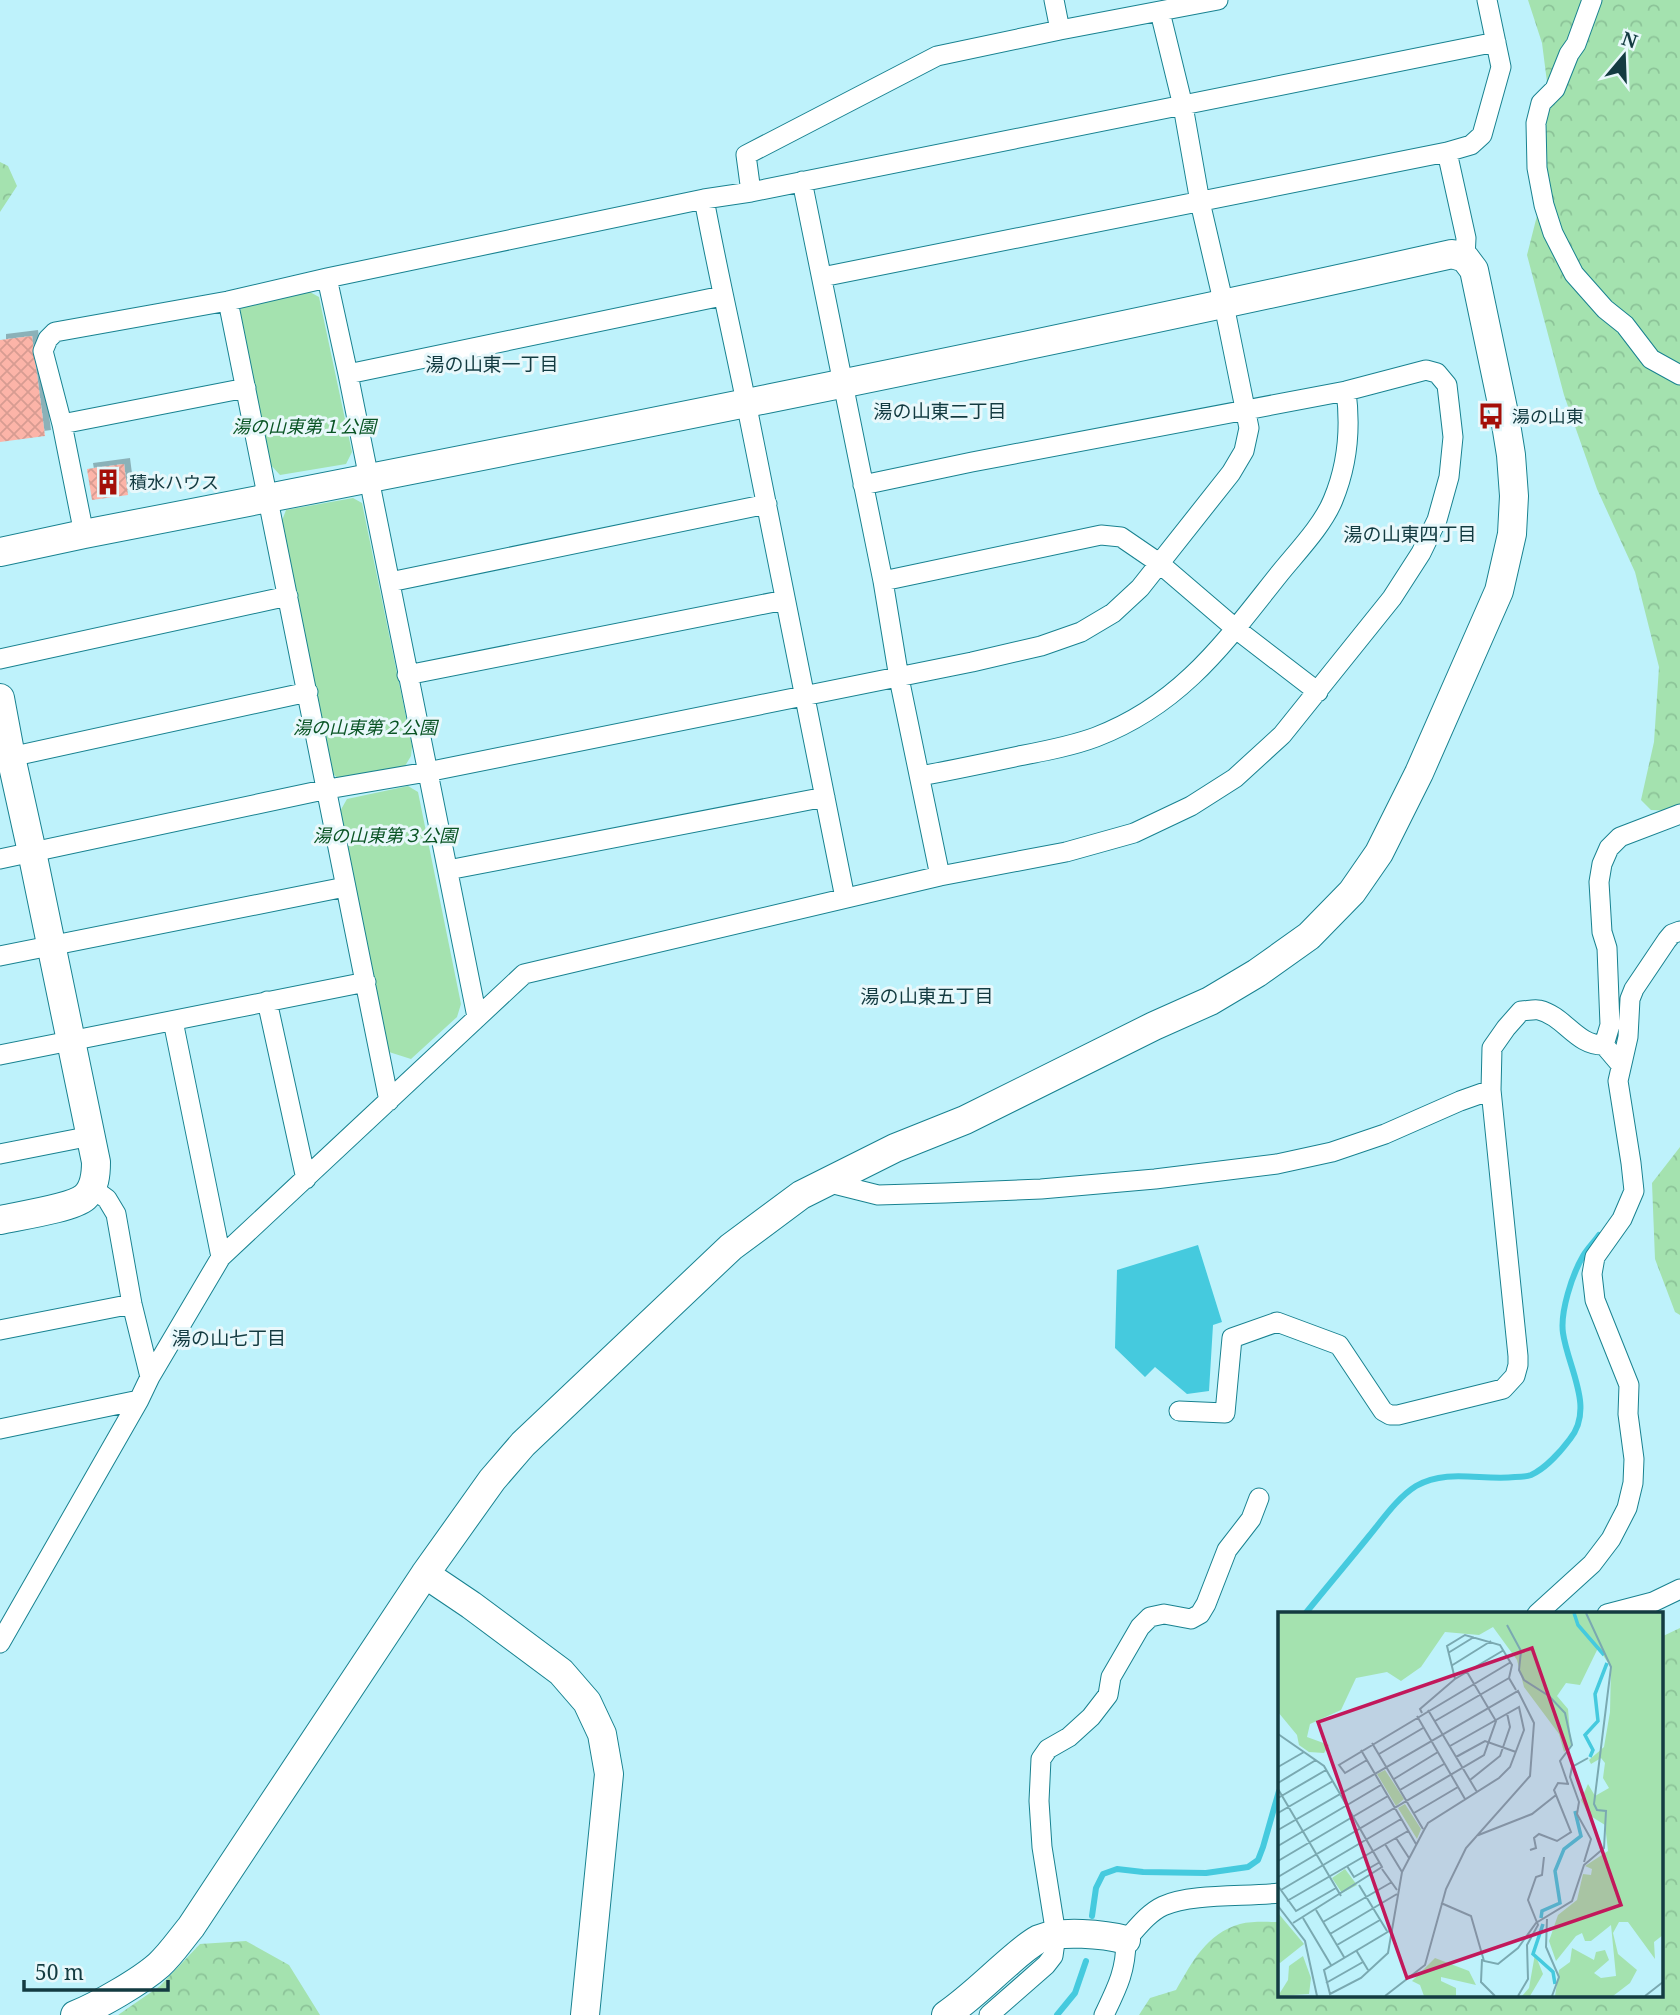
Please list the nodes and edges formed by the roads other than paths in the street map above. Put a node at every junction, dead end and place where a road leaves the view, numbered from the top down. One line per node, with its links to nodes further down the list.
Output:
1 (1054, 0): 6 (street)
2 (1218, 0): 5 (street)
3 (1487, 0): 7 (street)
4 (1592, 0): 21 (street)
5 (1160, 12): 6 (street); 8 (street)
6 (1060, 30): 11 (street)
7 (1496, 42): 8 (street); 9 (street)
8 (1183, 106): 10 (street); 13 (street)
9 (1447, 152): 13 (street); 14 (street)
10 (802, 181): 11 (street); 15 (street)
11 (751, 191): 12 (street)
12 (704, 199): 16 (street); 17 (street)
13 (1200, 202): 15 (street); 19 (street)
14 (1465, 258): 19 (street); 75 (street)
15 (822, 277): 22 (street)
16 (327, 278): 18 (street); 20 (street)
17 (722, 296): 20 (street); 25 (street)
18 (228, 301): 23 (street); 27 (street)
19 (1224, 305): 22 (street); 26 (street)
20 (348, 374): 28 (street)
21 (1680, 375)
22 (843, 384): 25 (street); 29 (street)
23 (246, 388): 27 (street); 30 (street)
24 (1346, 391): 26 (street); 39 (street); 44 (street)
25 (746, 402): 28 (street); 31 (street)
26 (1245, 409): 29 (street); 34 (street)
27 (62, 424): 32 (street)
28 (368, 477): 30 (street); 36 (street)
29 (863, 485): 35 (street)
30 (268, 498): 32 (street); 37 (street)
31 (767, 504): 36 (street); 38 (street)
32 (84, 534): 33 (street)
33 (0, 552)
34 (1159, 563): 35 (street); 39 (street); 42 (street)
35 (883, 581): 42 (street)
36 (390, 582): 41 (street)
37 (288, 596): 40 (street); 43 (street)
38 (786, 600): 41 (street); 45 (street)
39 (1236, 629): 44 (street); 49 (street)
40 (0, 659)
41 (407, 675): 48 (street)
42 (899, 678): 45 (street); 49 (street)
43 (308, 692): 47 (street); 50 (street)
44 (1318, 692): 56 (street)
45 (806, 697): 48 (street); 51 (street)
46 (0, 698): 47 (street)
47 (5, 758): 53 (street)
48 (427, 772): 50 (street); 55 (street)
49 (920, 776): 56 (street)
50 (328, 789): 53 (street); 57 (street)
51 (825, 797): 55 (street); 58 (street)
52 (1680, 814): 67 (street)
53 (32, 852): 54 (street); 60 (street)
54 (0, 859)
55 (449, 870): 64 (street)
56 (940, 876): 58 (street)
57 (345, 887): 60 (street); 62 (street)
58 (845, 898): 64 (street)
59 (1680, 931): 69 (street)
60 (51, 945): 61 (street); 66 (street)
61 (0, 956)
62 (366, 982): 63 (street); 71 (street)
63 (267, 1002): 65 (street); 74 (street)
64 (477, 1017): 71 (street)
65 (173, 1021): 66 (street); 78 (street)
66 (71, 1042): 68 (street); 72 (street)
67 (1604, 1045): 69 (street); 70 (street)
68 (0, 1055)
69 (1621, 1065): 88 (street)
70 (1491, 1090): 75 (street); 83 (street)
71 (389, 1101): 74 (street)
72 (90, 1136): 73 (street); 76 (street)
73 (0, 1154)
74 (306, 1179): 78 (street)
75 (826, 1182): 86 (street)
76 (92, 1188): 77 (street); 79 (street)
77 (0, 1220)
78 (221, 1257): 81 (street)
79 (132, 1304): 80 (street); 81 (street)
80 (0, 1330)
81 (150, 1377): 82 (street)
82 (139, 1401): 84 (street); 90 (street)
83 (1178, 1411)
84 (0, 1429)
85 (1259, 1498): 92 (street)
86 (425, 1574): 94 (street); 95 (street)
87 (1680, 1589): 89 (street)
88 (1539, 1612)
89 (1615, 1612)
90 (1, 1639)
91 (1278, 1893): 93 (street)
92 (1056, 1936): 93 (street); 96 (street); 97 (street)
93 (1126, 1940): 98 (street)
94 (75, 2015)
95 (585, 2015)
96 (946, 2015)
97 (989, 2015)
98 (1104, 2015)

